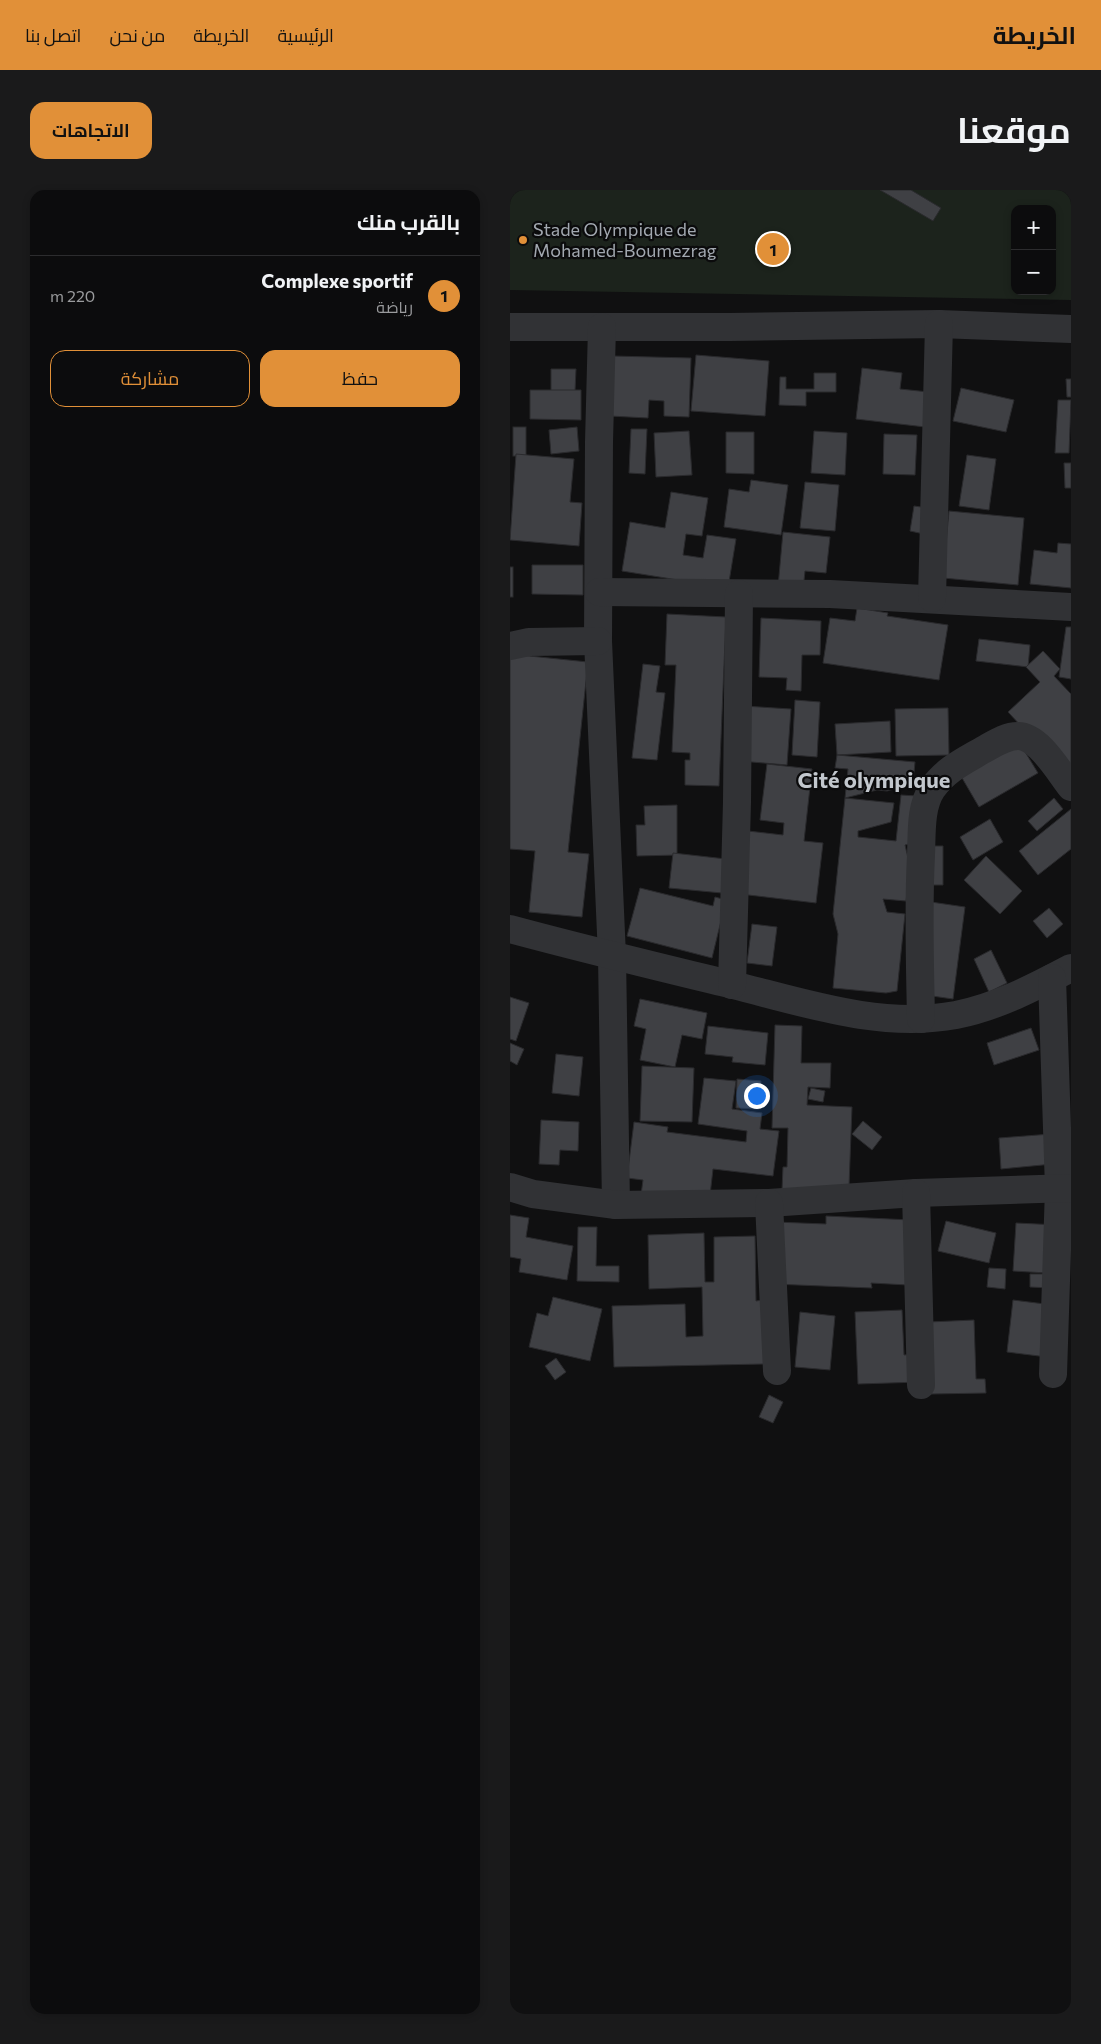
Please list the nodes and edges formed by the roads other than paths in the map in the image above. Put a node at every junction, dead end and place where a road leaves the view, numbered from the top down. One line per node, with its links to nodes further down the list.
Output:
1 (939, 324): 3 (street); 4 (street); 7 (street)
2 (510, 327): 3 (street)
3 (602, 327): 5 (street)
4 (1071, 329)
5 (599, 592): 6 (street); 9 (street)
6 (739, 594): 7 (street); 15 (street)
7 (932, 598): 8 (street)
8 (1071, 607)
9 (598, 641): 10 (street); 13 (street)
10 (510, 646)
11 (1071, 787): 16 (street)
12 (510, 929): 13 (street)
13 (612, 956): 15 (street); 21 (street)
14 (1061, 973): 16 (street); 18 (street)
15 (732, 985): 16 (street)
16 (921, 1019)
17 (510, 1187): 21 (street)
18 (1065, 1188): 19 (street); 23 (street)
19 (916, 1193): 20 (street); 24 (street)
20 (769, 1203): 21 (street); 22 (street)
21 (616, 1205)
22 (777, 1371)
23 (1053, 1374)
24 (921, 1385)

